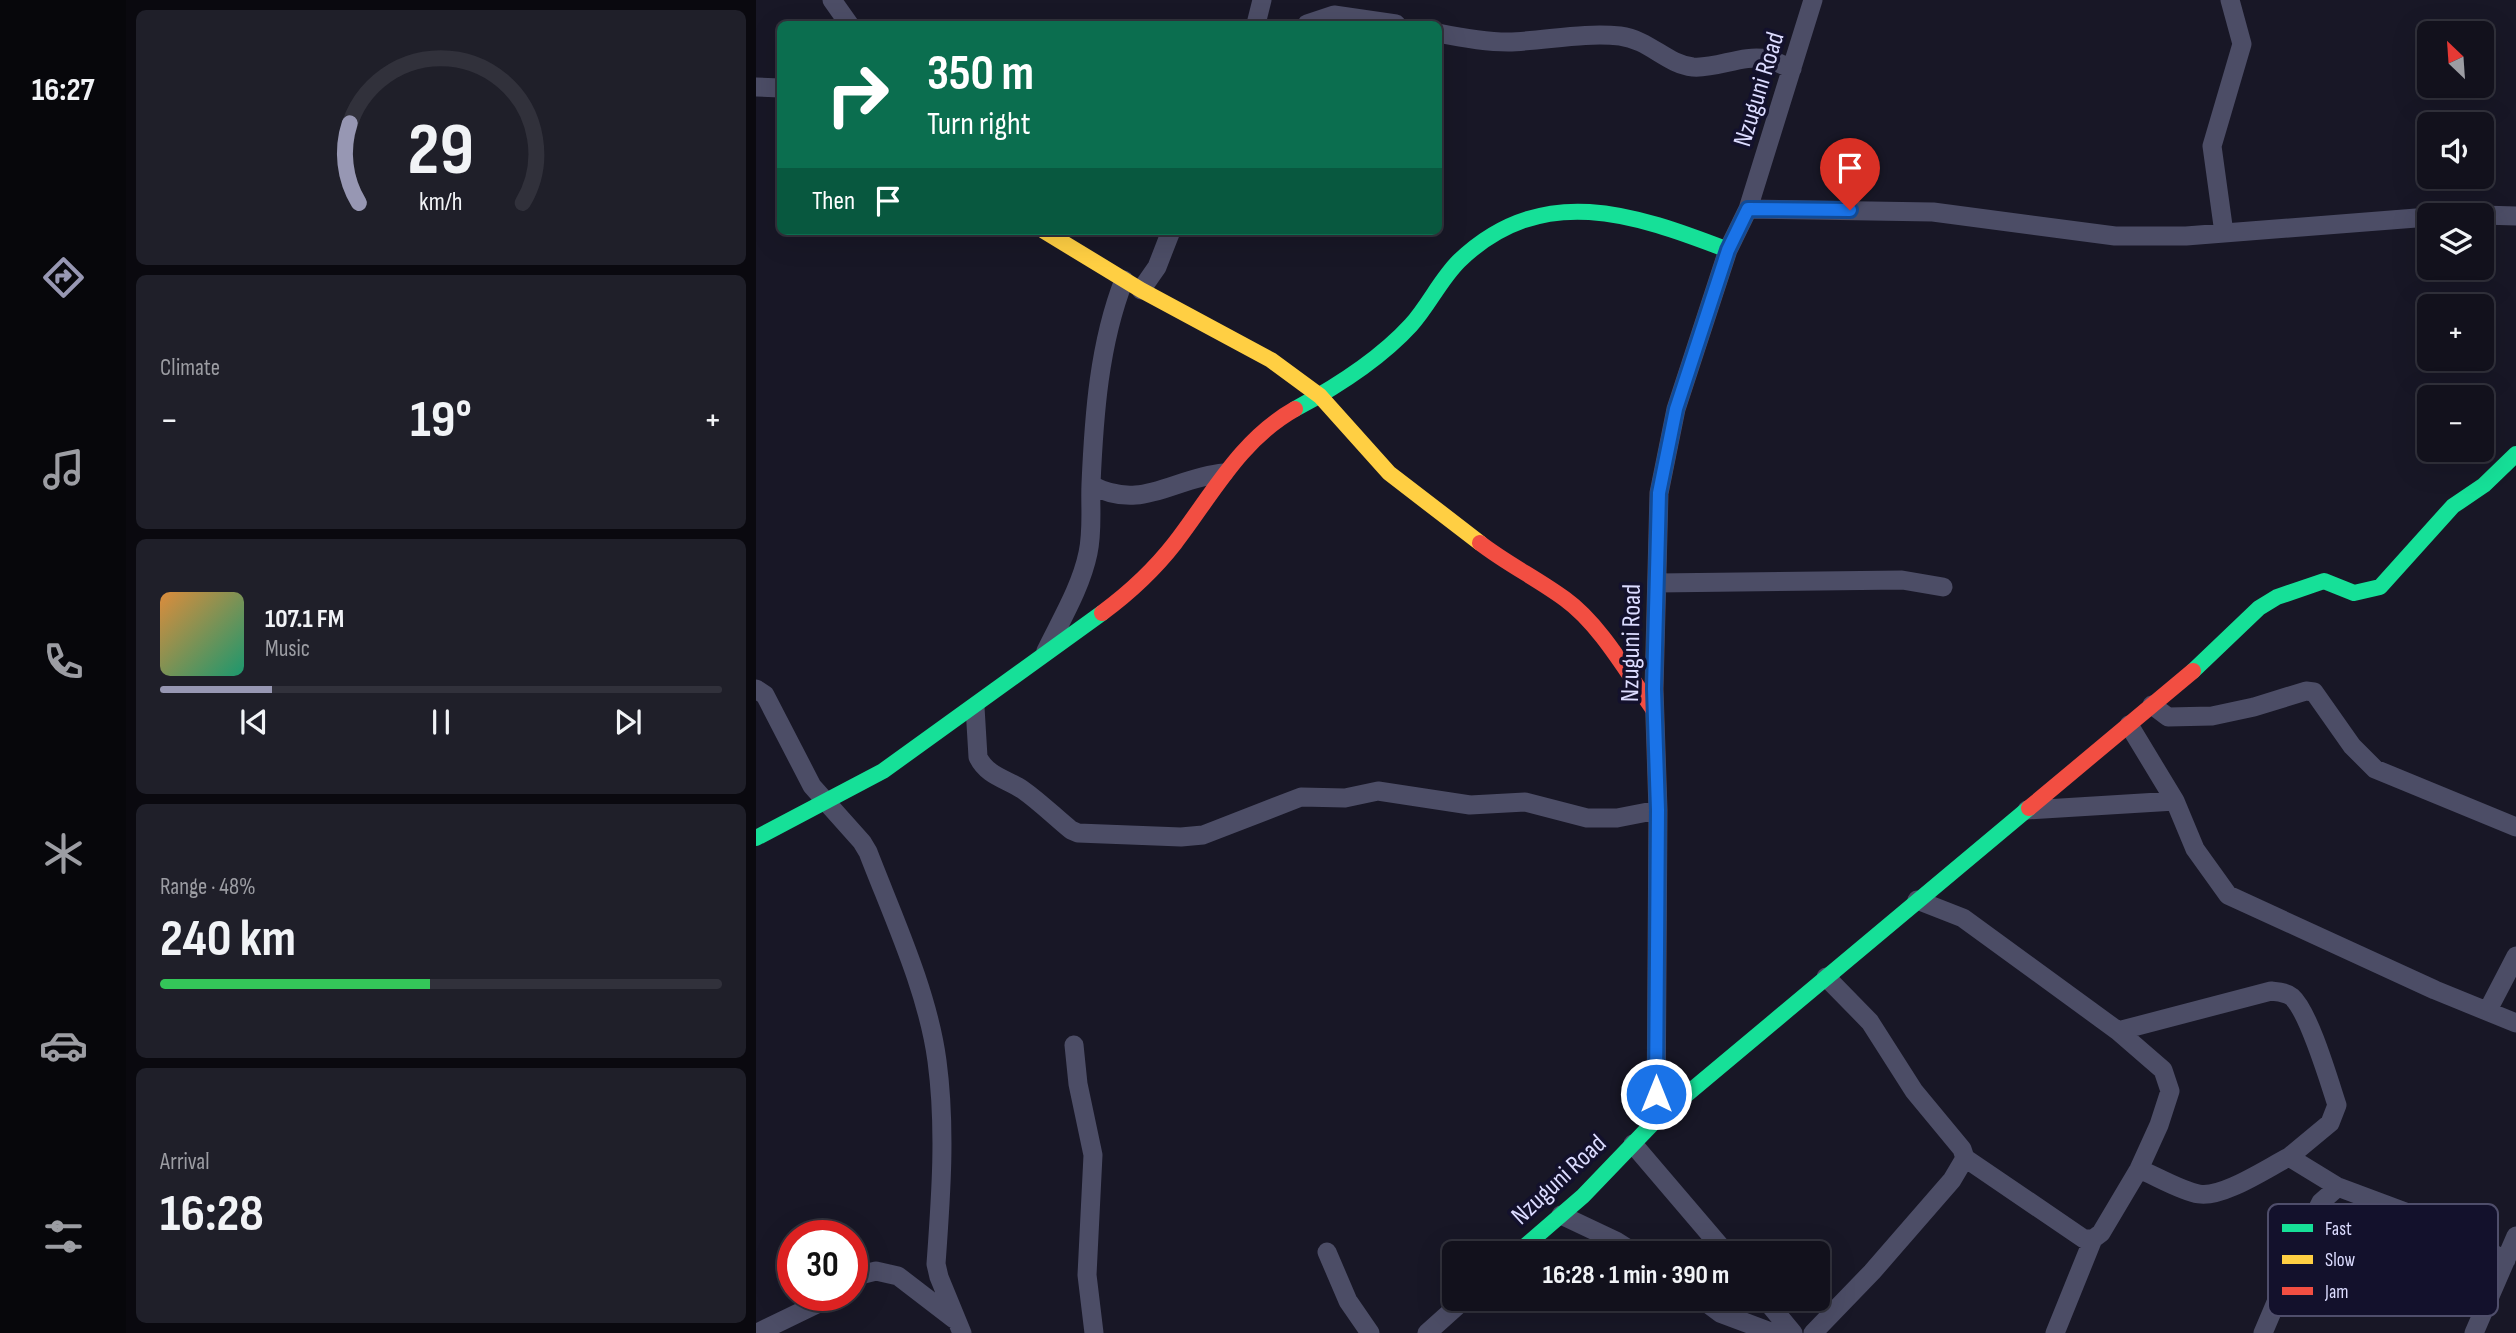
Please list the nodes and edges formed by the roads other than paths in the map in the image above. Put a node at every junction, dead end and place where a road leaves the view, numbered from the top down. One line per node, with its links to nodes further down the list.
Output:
1 (831, 0): 5 (street)
2 (1262, 0): 6 (street)
3 (1813, 0): 10 (street, Nzuguni Road)
4 (2230, 0): 17 (street)
5 (847, 21)
6 (1257, 21)
7 (1316, 21): 8 (street)
8 (1375, 21)
9 (1442, 34): 10 (street)
10 (1792, 69): 13 (street, Nzuguni Road)
11 (756, 88): 12 (street)
12 (777, 88)
13 (1748, 209): 17 (street); 20 (street, Nzuguni Road)
14 (2494, 215): 15 (street)
15 (2516, 216)
16 (2417, 218): 17 (street)
17 (2224, 233)
18 (1051, 235): 21 (street)
19 (1169, 235): 21 (street)
20 (1728, 250): 22 (street); 26 (street, Nzuguni Road)
21 (1132, 285): 22 (street); 25 (street)
22 (1320, 396): 24 (street); 32 (street)
23 (2516, 454): 30 (street)
24 (1224, 472): 25 (street); 28 (street)
25 (1091, 485): 28 (street)
26 (1657, 583): 27 (street); 32 (street, Nzuguni Road)
27 (1943, 587)
28 (1044, 655): 31 (street)
29 (756, 689): 35 (street)
30 (2152, 705): 33 (street); 38 (street)
31 (975, 708): 35 (street); 36 (street)
32 (1654, 712): 36 (street, Nzuguni Road)
33 (2129, 725): 34 (street); 37 (street)
34 (2175, 801): 37 (street); 43 (street)
35 (827, 802): 39 (street); 72 (street)
36 (1658, 810): 47 (street, Nzuguni Road)
37 (2027, 810): 40 (street)
38 (2516, 827)
39 (756, 838)
40 (1917, 900): 42 (street); 45 (street)
41 (2516, 956): 43 (street)
42 (1826, 977): 47 (street); 50 (street)
43 (2488, 1010): 44 (street)
44 (2516, 1023)
45 (2118, 1031): 49 (street); 51 (street)
46 (1074, 1045): 74 (street)
47 (1656, 1120): 48 (street, Nzuguni Road)
48 (1633, 1144): 55 (street, Nzuguni Road); 60 (street)
49 (2289, 1157): 51 (street); 52 (street)
50 (1965, 1158): 57 (street); 79 (street)
51 (2139, 1169): 57 (street)
52 (2338, 1187): 53 (street); 54 (street)
53 (2320, 1204)
54 (2384, 1204)
55 (1561, 1215): 58 (street, Nzuguni Road); 59 (street)
56 (2516, 1236): 63 (street)
57 (2093, 1239): 80 (street)
58 (1531, 1241)
59 (1616, 1241)
60 (1716, 1241)
61 (1327, 1252): 75 (street)
62 (2498, 1256): 63 (street)
63 (2505, 1259): 65 (street)
64 (868, 1273): 72 (street)
65 (2498, 1276)
66 (803, 1311): 73 (street)
67 (1452, 1311): 76 (street)
68 (1717, 1311): 77 (street)
69 (1775, 1311): 78 (street)
70 (2270, 1316): 81 (street)
71 (2481, 1316): 82 (street)
72 (959, 1327)
73 (757, 1333)
74 (1094, 1333)
75 (1370, 1333)
76 (1427, 1333)
77 (1773, 1333)
78 (1793, 1333)
79 (1813, 1333)
80 (2055, 1333)
81 (2263, 1333)
82 (2474, 1333)

